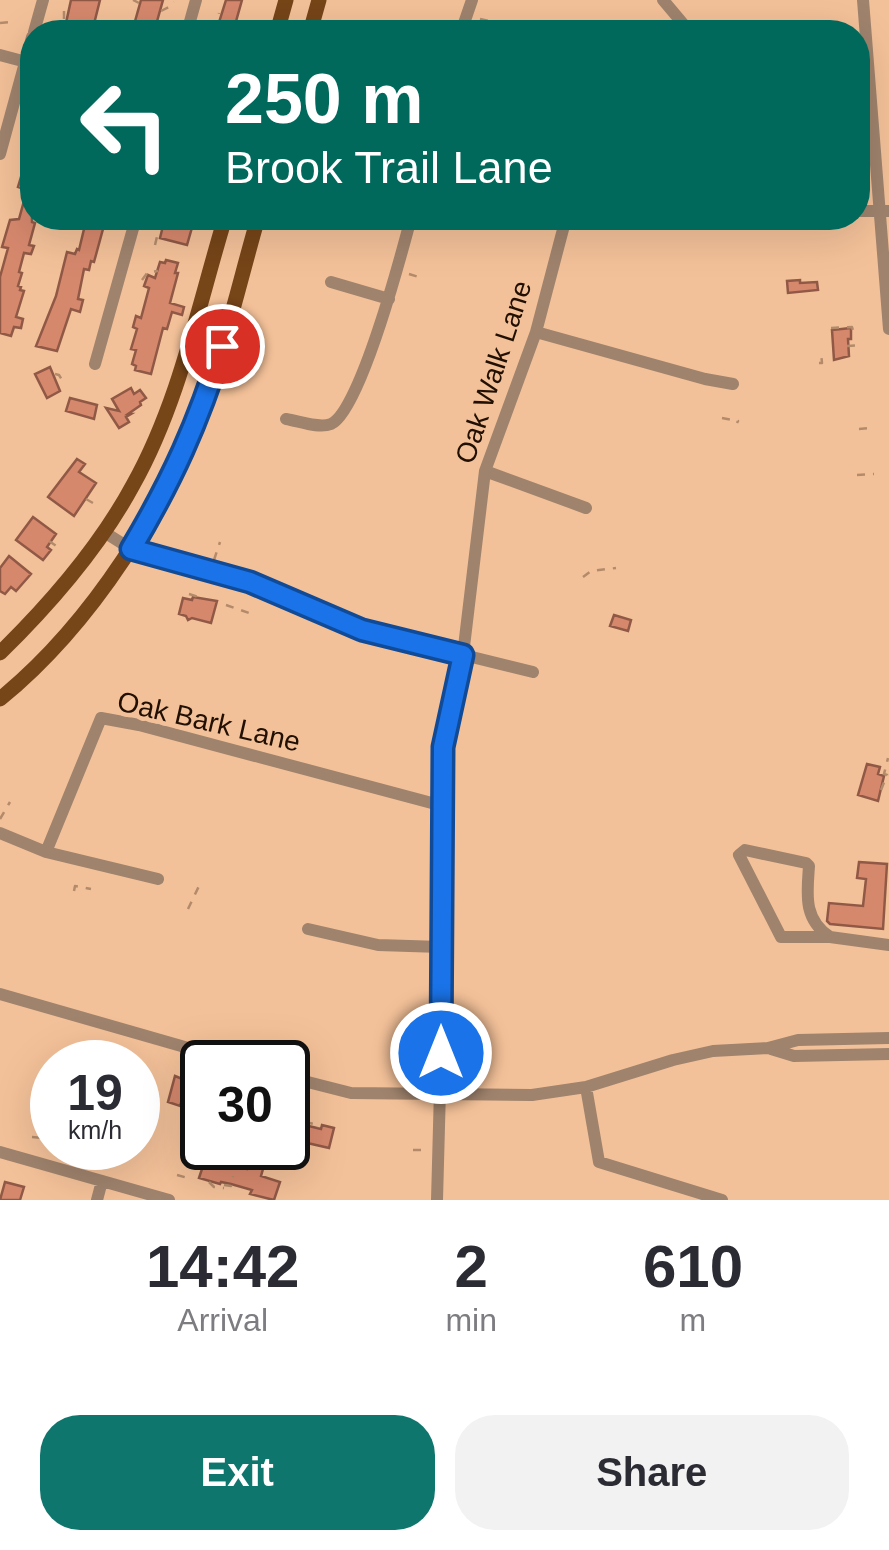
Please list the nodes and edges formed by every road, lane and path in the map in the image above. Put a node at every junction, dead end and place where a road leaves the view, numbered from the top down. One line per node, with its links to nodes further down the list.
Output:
1 (663, 0): 11 (street)
2 (174, 2): 3 (path)
3 (161, 10)
4 (64, 12): 8 (path)
5 (219, 13): 9 (path)
6 (12, 16): 12 (path)
7 (475, 17): 10 (path)
8 (64, 20)
9 (216, 20)
10 (486, 20)
11 (680, 20)
12 (0, 23)
13 (870, 77): 16 (street)
14 (20, 91): 15 (street)
15 (0, 154)
16 (884, 211): 31 (street)
17 (133, 230): 38 (street)
18 (158, 230): 23 (path)
19 (221, 230): 53 (main road)
20 (255, 230): 56 (main road)
21 (408, 230): 29 (street)
22 (563, 230): 32 (street, Oak Walk Lane)
23 (155, 244)
24 (158, 271): 27 (path)
25 (404, 273): 26 (path)
26 (422, 278)
27 (142, 280)
28 (331, 282): 29 (street)
29 (388, 299): 43 (street)
30 (831, 328): 33 (path)
31 (889, 329)
32 (536, 332): 41 (street); 47 (street, Oak Walk Lane)
33 (854, 334)
34 (847, 346): 35 (path)
35 (860, 346)
36 (821, 352): 37 (path)
37 (819, 363)
38 (94, 364)
39 (55, 374): 40 (path)
40 (64, 383)
41 (733, 384)
42 (722, 418): 44 (path)
43 (286, 420)
44 (738, 423)
45 (870, 428): 46 (path)
46 (860, 429)
47 (486, 471): 52 (street); 66 (street, Oak Walk Lane)
48 (874, 474): 49 (path)
49 (857, 475)
50 (86, 498): 51 (path)
51 (92, 504)
52 (586, 508)
53 (104, 532): 56 (street); 65 (main road)
54 (49, 541): 57 (path)
55 (220, 542): 58 (path)
56 (131, 549): 66 (street); 68 (main road)
57 (62, 550)
58 (213, 564)
59 (616, 568): 60 (path)
60 (583, 576)
61 (189, 594): 62 (path)
62 (202, 598)
63 (226, 606): 64 (path)
64 (252, 614)
65 (0, 653)
66 (463, 655): 67 (street); 72 (street, Oak Walk Lane)
67 (534, 672)
68 (0, 699)
69 (888, 758): 70 (path)
70 (882, 790)
71 (10, 802): 73 (path)
72 (443, 806): 75 (street, Oak Bark Lane); 84 (street, Oak Walk Lane)
73 (0, 819)
74 (0, 832): 75 (street)
75 (46, 852): 76 (street)
76 (158, 879)
77 (199, 886): 80 (path)
78 (91, 890): 79 (path)
79 (74, 891)
80 (188, 909)
81 (308, 929): 84 (street)
82 (830, 937): 82 (street); 83 (street)
83 (889, 945)
84 (441, 948): 92 (street, Oak Walk Lane)
85 (0, 994): 87 (street)
86 (889, 1038): 88 (street)
87 (180, 1046)
88 (768, 1048): 89 (street); 91 (street)
89 (889, 1054)
90 (310, 1082): 92 (street)
91 (586, 1087): 92 (street); 106 (street)
92 (441, 1094): 105 (street, Oak Walk Lane)
93 (310, 1124): 94 (path)
94 (318, 1128)
95 (413, 1150): 96 (path)
96 (429, 1150)
97 (0, 1152): 101 (street)
98 (177, 1175): 100 (path)
99 (233, 1176): 102 (path)
100 (188, 1178)
101 (102, 1181): 103 (street); 104 (street)
102 (208, 1182)
103 (97, 1200)
104 (169, 1200)
105 (438, 1200)
106 (722, 1200)

